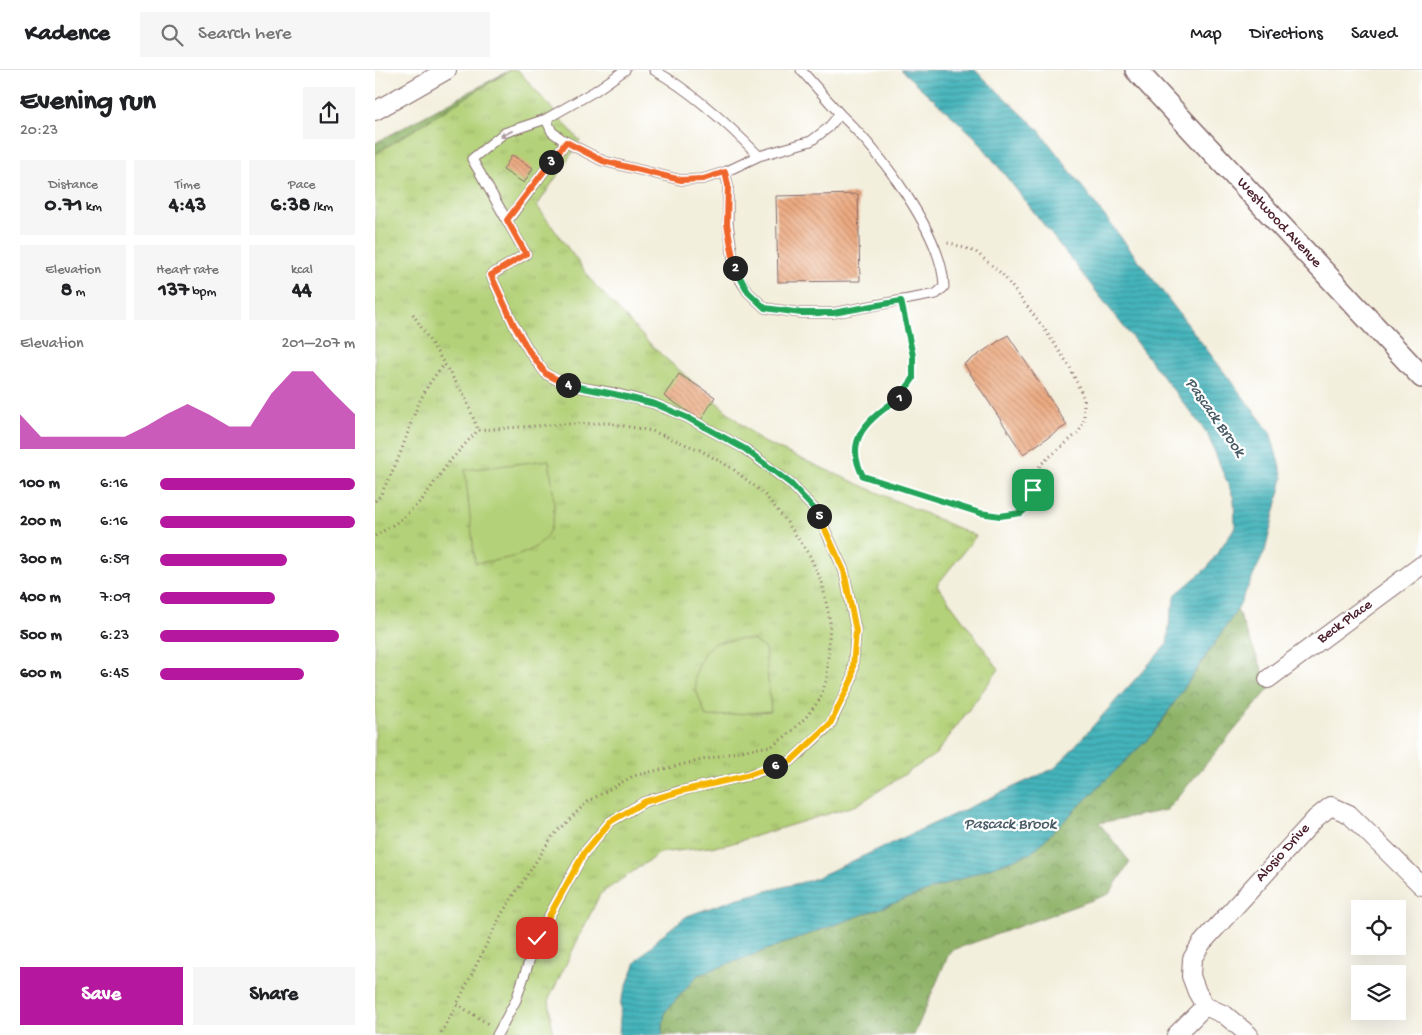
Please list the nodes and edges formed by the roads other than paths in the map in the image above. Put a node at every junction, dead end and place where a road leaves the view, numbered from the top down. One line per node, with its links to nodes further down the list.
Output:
1 (447, 70): 6 (street)
2 (625, 70): 8 (lane)
3 (654, 70): 10 (lane)
4 (801, 70): 7 (lane)
5 (1136, 70): 13 (street, Westwood Avenue)
6 (375, 111)
7 (840, 114): 10 (lane); 11 (lane)
8 (546, 119): 9 (lane); 12 (lane, one-way to 12)
9 (566, 142): 11 (lane); 12 (lane)
10 (759, 156): 11 (lane)
11 (725, 172)
12 (507, 220): 18 (lane)
13 (1422, 378)
14 (1422, 565): 15 (street, Beck Place)
15 (1268, 678)
16 (1422, 886): 17 (street, Alosio Drive)
17 (1205, 1006): 19 (street); 20 (street)
18 (498, 1033)
19 (1176, 1035)
20 (1249, 1035)

